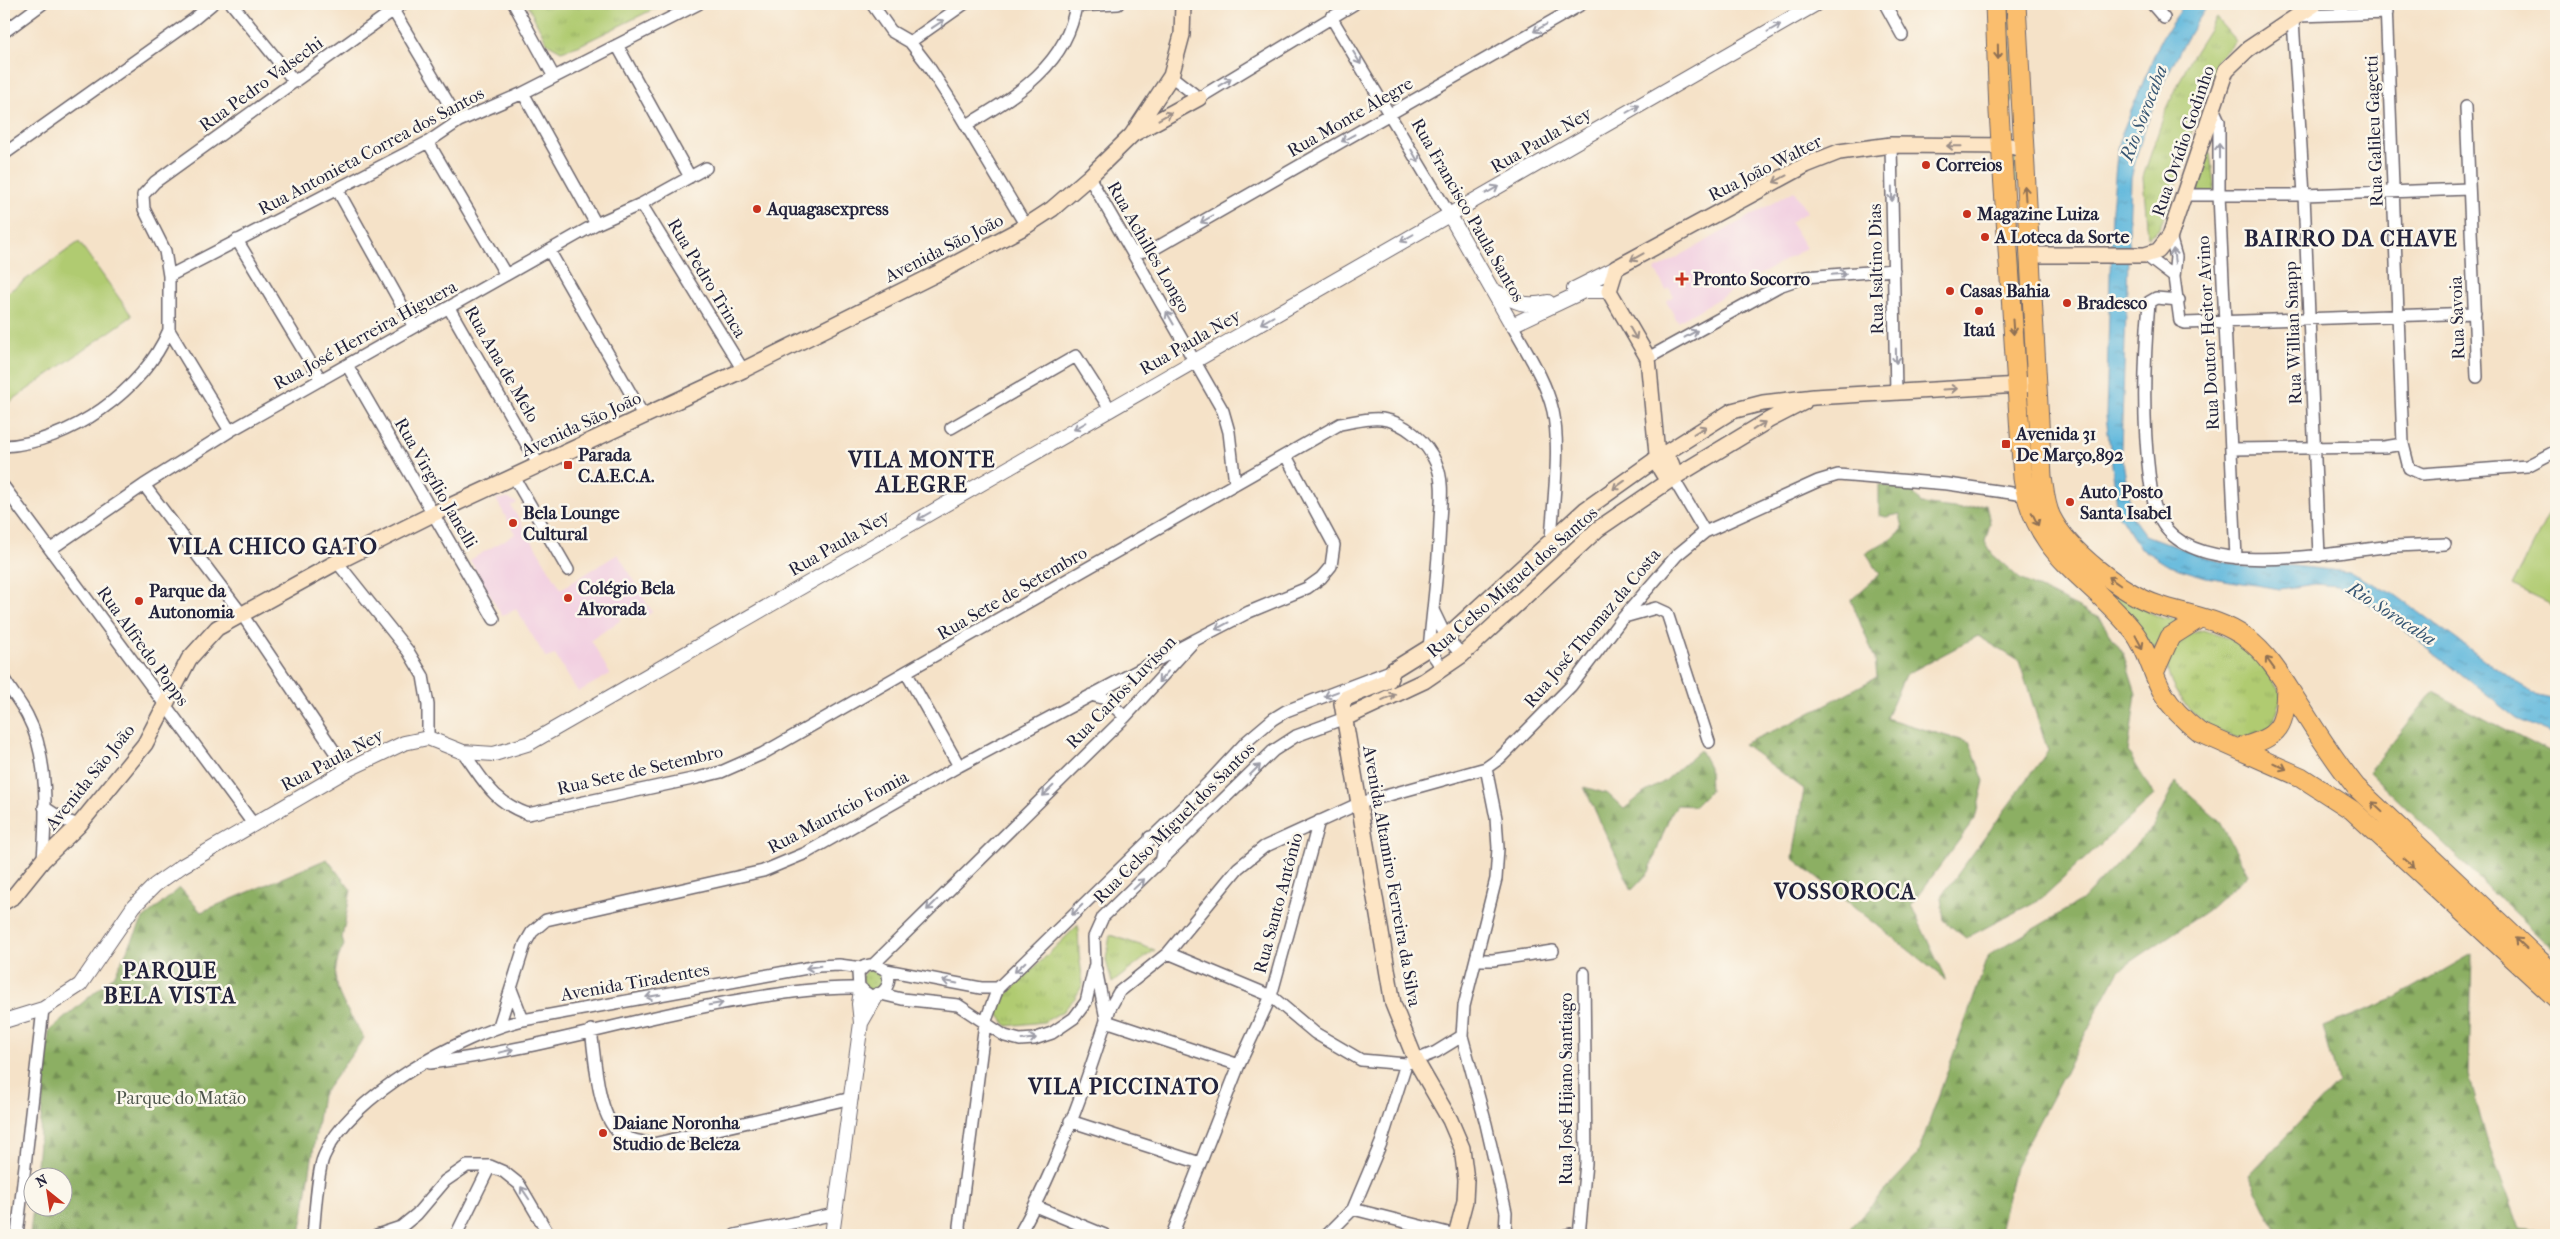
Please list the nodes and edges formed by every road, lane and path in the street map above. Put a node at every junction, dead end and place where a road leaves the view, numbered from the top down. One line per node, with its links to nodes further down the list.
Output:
1 (42, 4): 24 (street)
2 (212, 4): 43 (street)
3 (232, 4): 30 (street)
4 (514, 4): 29 (street)
5 (698, 4): 27 (street, Rua Antonieta Correa dos Santos)
6 (872, 4): 26 (street)
7 (964, 4): 26 (street, one-way to 7)
8 (1118, 4): 18 (street)
9 (1183, 4): 28 (main road, Avenida São João)
10 (1354, 4): 21 (street)
11 (1582, 4): 35 (street, Rua Monte Alegre, one-way to 35)
12 (1816, 4): 54 (street, Rua Paula Ney, one-way to 12)
13 (1885, 4): 25 (street)
14 (1995, 4): 41 (highway, one-way to 41)
15 (2016, 4): 42 (highway)
16 (2152, 4): 22 (street)
17 (2315, 4): 23 (main road, Rua Ovídio Godinho)
18 (1076, 5): 37 (street)
19 (398, 7): 30 (street, Rua Pedro Valsechi); 36 (street)
20 (2387, 8): 23 (street); 49 (street, Rua Galileu Gagetti)
21 (1332, 17): 32 (street, one-way to 21); 35 (street, Rua Francisco Paula Santos, one-way to 35)
22 (2164, 18)
23 (2296, 18): 33 (main road, Rua Ovídio Godinho); 52 (street, Rua Willian Snapp)
24 (4, 32)
25 (1902, 35)
26 (910, 42): 37 (street)
27 (617, 45): 29 (street, Rua Antonieta Correa dos Santos); 45 (street)
28 (1171, 76): 32 (street); 38 (main road, Avenida São João)
29 (554, 77): 31 (street, Rua Antonieta Correa dos Santos)
30 (296, 82): 66 (street, Rua Pedro Valsechi)
31 (524, 93): 36 (street, Rua Antonieta Correa dos Santos); 55 (street)
32 (1199, 98): 38 (main road, one-way to 32)
33 (2213, 108): 50 (main road, Rua Ovídio Godinho); 51 (street, Rua Doutor Heitor Avino, one-way to 33)
34 (2466, 108): 47 (street, Rua Savoia)
35 (1391, 114): 54 (street, Rua Francisco Paula Santos, one-way to 54); 60 (street, Rua Monte Alegre, one-way to 60)
36 (459, 121): 39 (street, Rua Antonieta Correa dos Santos)
37 (967, 125): 56 (street)
38 (1132, 135): 46 (main road, Avenida São João)
39 (428, 142): 48 (street, Rua Antonieta Correa dos Santos); 65 (street)
40 (1891, 145): 41 (main road, Rua João Walter, one-way to 40); 63 (main road, Rua João Walter, one-way to 63); 64 (street, Rua Isaltino Dias, one-way to 64)
41 (2002, 146): 42 (main road, Rua João Walter); 86 (highway, one-way to 86)
42 (2022, 149): 61 (highway, one-way to 42)
43 (4, 154)
44 (706, 168): 45 (street, Rua José Herreira Higuera)
45 (690, 177): 53 (street, Rua José Herreira Higuera)
46 (1089, 177): 56 (main road, Avenida São João); 60 (street, Rua Achilles Longo)
47 (2469, 188): 49 (street); 72 (street, Rua Savoia)
48 (337, 189): 58 (street, Rua Antonieta Correa dos Santos); 77 (street)
49 (2394, 191): 52 (street); 73 (street, Rua Galileu Gagetti)
50 (2184, 195): 51 (street); 57 (main road, Rua Ovídio Godinho)
51 (2219, 195): 52 (street); 75 (street, Rua Doutor Heitor Avino)
52 (2304, 195): 74 (street, Rua Willian Snapp)
53 (641, 204): 55 (street, Rua José Herreira Higuera); 82 (street, Rua Pedro Trinca)
54 (1449, 214): 68 (street, Rua Francisco Paula Santos); 80 (street, Rua Paula Ney, one-way to 80)
55 (596, 224): 59 (street, Rua José Herreira Higuera)
56 (1026, 226): 82 (main road, Avenida São João)
57 (2170, 236): 62 (main road, Rua Ovídio Godinho); 67 (street, one-way to 57)
58 (237, 240): 66 (street, Rua Antonieta Correa dos Santos); 84 (street)
59 (550, 252): 65 (street, Rua José Herreira Higuera); 90 (street)
60 (1133, 253): 80 (street, Rua Achilles Longo, one-way to 60)
61 (2030, 254): 62 (main road); 85 (highway)
62 (2142, 255): 67 (street)
63 (1616, 268): 68 (street, Rua João Walter); 69 (main road)
64 (1894, 270): 79 (street, one-way to 64); 87 (street, Rua Isaltino Dias, one-way to 87)
65 (506, 275): 71 (street, Rua José Herreira Higuera)
66 (169, 276): 78 (street)
67 (2174, 277): 70 (street)
68 (1493, 290): 76 (street, Rua Francisco Paula Santos)
69 (1609, 291): 76 (street); 79 (main road, one-way to 79)
70 (2179, 300): 75 (street); 113 (street)
71 (449, 308): 77 (street, Rua José Herreira Higuera); 100 (street, Rua Ana de Melo)
72 (2475, 312): 73 (street); 83 (street, Rua Savoia)
73 (2398, 316): 74 (street); 93 (street, Rua Galileu Gagetti)
74 (2310, 320): 75 (street); 95 (street, Rua Willian Snapp)
75 (2225, 323): 96 (street, Rua Doutor Heitor Avino)
76 (1512, 325): 109 (street)
77 (414, 327): 81 (street, Rua José Herreira Higuera)
78 (168, 330): 92 (street); 94 (street)
79 (1648, 358): 99 (main road)
80 (1195, 361): 89 (street, Rua Paula Ney); 103 (street, Rua Achilles Longo)
81 (347, 365): 84 (street, Rua José Herreira Higuera); 107 (street, Rua Virgílio Janelli)
82 (743, 370): 90 (main road, Avenida São João)
83 (2477, 377)
84 (321, 380): 92 (street, Rua José Herreira Higuera)
85 (2037, 384): 86 (main road, Rua Celso Miguel dos Santos); 120 (highway, one-way to 85)
86 (2017, 385): 87 (main road, Rua Celso Miguel dos Santos, one-way to 86); 106 (highway)
87 (1896, 392): 88 (main road, Rua Celso Miguel dos Santos)
88 (1814, 397): 99 (main road, Rua Celso Miguel dos Santos, one-way to 88); 102 (main road, Rua Celso Miguel dos Santos, one-way to 88)
89 (1110, 409): 91 (street); 139 (street, Rua Paula Ney, one-way to 139)
90 (644, 415): 100 (main road, Avenida São João)
91 (951, 428)
92 (230, 431): 104 (street, Rua José Herreira Higuera)
93 (2403, 444): 95 (street); 97 (street, Rua Galileu Gagetti)
94 (4, 446)
95 (2315, 446): 96 (street); 112 (street, Rua Willian Snapp)
96 (2231, 449): 113 (street, Rua Doutor Heitor Avino)
97 (2556, 450)
98 (1286, 456): 103 (street, Rua Sete de Setembro); 117 (street, Rua Sete de Setembro); 123 (street, Rua Carlos Luvison, one-way to 123)
99 (1659, 457): 102 (main road); 109 (main road, Rua Celso Miguel dos Santos, one-way to 109)
100 (538, 464): 101 (main road, Avenida São João)
101 (514, 477): 107 (main road, Avenida São João); 116 (street)
102 (1673, 478): 108 (street); 114 (main road, Rua Celso Miguel dos Santos)
103 (1235, 484): 129 (street, Rua Sete de Setembro)
104 (144, 485): 111 (street, Rua José Herreira Higuera); 118 (street)
105 (4, 487): 111 (street, Rua Alfredo Popps)
106 (2025, 495): 108 (street, Rua José Thomaz da Costa); 128 (highway, one-way to 128)
107 (433, 514): 115 (main road, Avenida São João); 121 (street, Rua Virgílio Janelli)
108 (1705, 532): 119 (street, Rua José Thomaz da Costa)
109 (1551, 540): 114 (main road); 122 (main road, Rua Celso Miguel dos Santos)
110 (2445, 544): 112 (street)
111 (51, 549): 133 (street, Rua Alfredo Popps)
112 (2319, 556): 113 (street)
113 (2236, 558)
114 (1558, 561): 125 (main road, Rua Celso Miguel dos Santos)
115 (337, 562): 118 (main road, Avenida São João); 136 (street)
116 (568, 570)
117 (1433, 610): 122 (street); 124 (street, Rua Sete de Setembro)
118 (241, 613): 133 (main road, Avenida São João); 142 (street)
119 (1624, 617): 137 (street); 141 (street, Rua José Thomaz da Costa)
120 (2200, 618): 128 (highway); 131 (highway, one-way to 120)
121 (494, 619)
122 (1446, 637): 124 (main road, Rua Celso Miguel dos Santos); 125 (street)
123 (1195, 640): 132 (street, Rua Maurício Fomia); 134 (street, Rua Carlos Luvison, one-way to 134)
124 (1429, 649): 126 (main road, Rua Celso Miguel dos Santos); 127 (street)
125 (1462, 655): 127 (main road, Rua Celso Miguel dos Santos)
126 (1393, 670): 135 (main road); 148 (street, Rua Celso Miguel dos Santos, one-way to 148)
127 (1443, 670): 135 (main road, Rua Celso Miguel dos Santos, one-way to 127)
128 (2154, 673): 138 (highway)
129 (907, 674): 139 (street, Rua Sete de Setembro); 140 (street)
130 (4, 679): 144 (street)
131 (2286, 684): 138 (highway); 161 (highway, one-way to 131)
132 (1091, 695): 134 (street); 140 (street, Rua Maurício Fomia)
133 (166, 706): 146 (main road, Avenida São João); 147 (street, Rua Alfredo Popps)
134 (1125, 717): 156 (street, Rua Carlos Luvison, one-way to 156)
135 (1345, 718): 143 (main road, Avenida Altamiro Ferreira da Silva); 150 (street, Rua Celso Miguel dos Santos, one-way to 135)
136 (428, 738): 139 (street, Rua Paula Ney); 142 (street, Rua Paula Ney)
137 (1709, 742)
138 (2239, 748): 167 (highway, one-way to 167)
139 (463, 752)
140 (959, 766): 164 (street, Rua Maurício Fomia)
141 (1486, 768): 143 (street); 155 (street)
142 (347, 770): 147 (street, Rua Paula Ney)
143 (1360, 803): 145 (street); 179 (main road, Avenida Altamiro Ferreira da Silva)
144 (44, 807): 146 (street); 149 (street)
145 (1319, 821): 154 (street); 166 (street, Rua Santo Antônio)
146 (79, 825): 149 (main road, Avenida São João)
147 (254, 825): 168 (street, Rua Paula Ney)
148 (1150, 838): 150 (street); 162 (street, Rua Celso Miguel dos Santos, one-way to 162)
149 (43, 860): 151 (main road, Avenida São João)
150 (1161, 862): 157 (street, Rua Celso Miguel dos Santos, one-way to 150)
151 (9, 899): 152 (street, Avenida São João)
152 (4, 910)
153 (1553, 951): 155 (street)
154 (1168, 954): 166 (street); 171 (street)
155 (1476, 960): 176 (street)
156 (874, 964): 158 (street); 159 (street)
157 (1095, 964): 171 (street); 173 (street, Rua Celso Miguel dos Santos, one-way to 157)
158 (862, 968): 163 (street); 169 (street, Avenida Tiradentes, one-way to 169)
159 (886, 970): 162 (street, one-way to 159); 165 (street)
160 (1584, 973): 189 (street, Rua José Hijano Santiago)
161 (2556, 976)
162 (998, 988): 173 (street)
163 (860, 989): 165 (street); 172 (street); 175 (street, Avenida Tiradentes, one-way to 163)
164 (511, 990): 169 (street); 174 (street, Rua Maurício Fomia)
165 (879, 995): 172 (street); 173 (street)
166 (1271, 996): 179 (street); 181 (street, Rua Santo Antônio)
167 (2556, 998)
168 (42, 1010): 170 (street, Rua Paula Ney); 190 (street)
169 (523, 1020): 174 (street, Avenida Tiradentes)
170 (4, 1021)
171 (1106, 1021): 181 (street); 183 (street)
172 (861, 1023): 182 (street)
173 (985, 1023): 197 (street)
174 (499, 1026): 177 (street, Avenida Tiradentes)
175 (591, 1030): 178 (street, Avenida Tiradentes, one-way to 175); 182 (street)
176 (1462, 1036): 179 (street); 203 (street)
177 (472, 1037): 178 (street); 180 (street, Avenida Tiradentes)
178 (477, 1057): 180 (street, Avenida Tiradentes)
179 (1411, 1062): 187 (street); 202 (main road, Avenida Altamiro Ferreira da Silva)
180 (423, 1064): 191 (street, Avenida Tiradentes)
181 (1239, 1065): 184 (street, Rua Santo Antônio)
182 (852, 1098): 188 (street)
183 (1070, 1121): 184 (street); 186 (street)
184 (1200, 1163): 200 (street, Rua Santo Antônio)
185 (490, 1166): 192 (street); 193 (street); 194 (street, one-way to 185)
186 (1035, 1206): 198 (street); 199 (street)
187 (1353, 1208): 201 (street); 202 (street)
188 (835, 1214): 195 (street); 196 (street)
189 (1579, 1233): 204 (street)
190 (16, 1235)
191 (313, 1235)
192 (377, 1235)
193 (456, 1235)
194 (549, 1235)
195 (735, 1235)
196 (832, 1235)
197 (962, 1235)
198 (1019, 1235)
199 (1105, 1235)
200 (1172, 1235)
201 (1327, 1235)
202 (1456, 1235)
203 (1505, 1235)
204 (1566, 1235)

